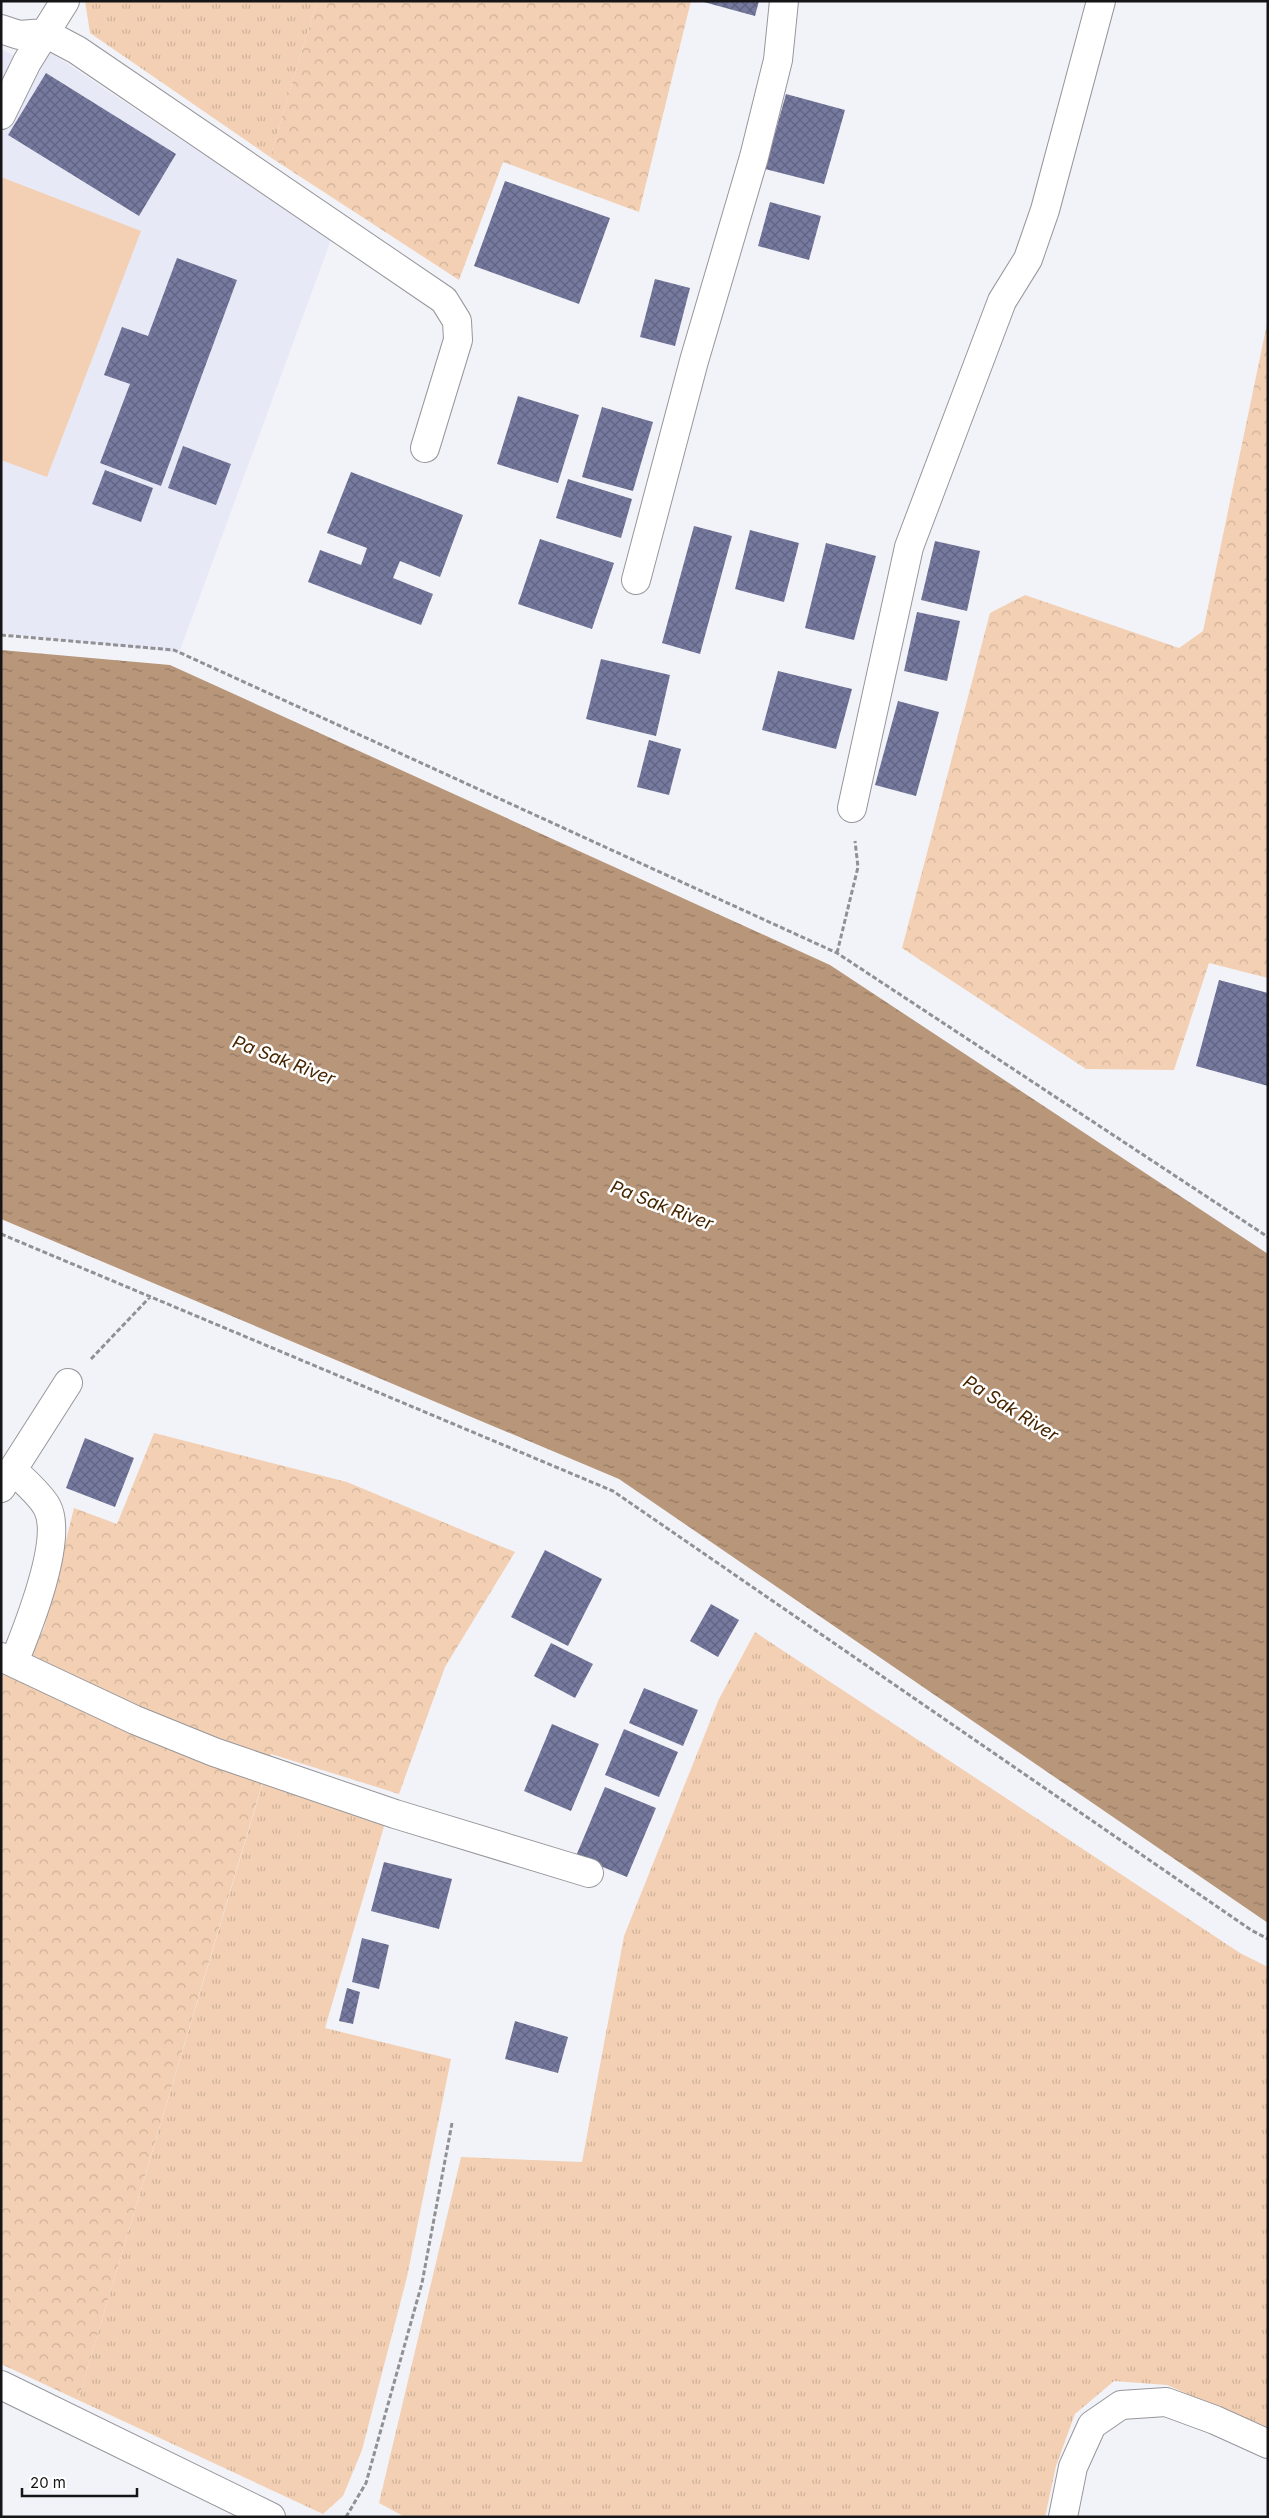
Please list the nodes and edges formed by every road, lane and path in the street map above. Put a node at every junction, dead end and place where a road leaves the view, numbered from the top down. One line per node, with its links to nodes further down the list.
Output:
1 (65, 1): 5 (street)
2 (784, 1): 8 (street)
3 (1101, 1): 10 (street)
4 (1, 29): 5 (street)
5 (45, 33): 6 (street); 7 (street)
6 (1, 115)
7 (425, 448)
8 (636, 580)
9 (1, 635): 11 (path)
10 (852, 808): 11 (path)
11 (837, 953): 13 (path)
12 (1, 1234): 14 (path)
13 (1268, 1237)
14 (150, 1297): 15 (path); 19 (path)
15 (68, 1383): 16 (street)
16 (7, 1479): 17 (street)
17 (8, 1660): 18 (street)
18 (589, 1873)
19 (1268, 1939)
20 (452, 2123): 24 (path)
21 (1, 2385): 23 (street)
22 (1268, 2444): 25 (street)
23 (270, 2517)
24 (346, 2517)
25 (1063, 2517)

